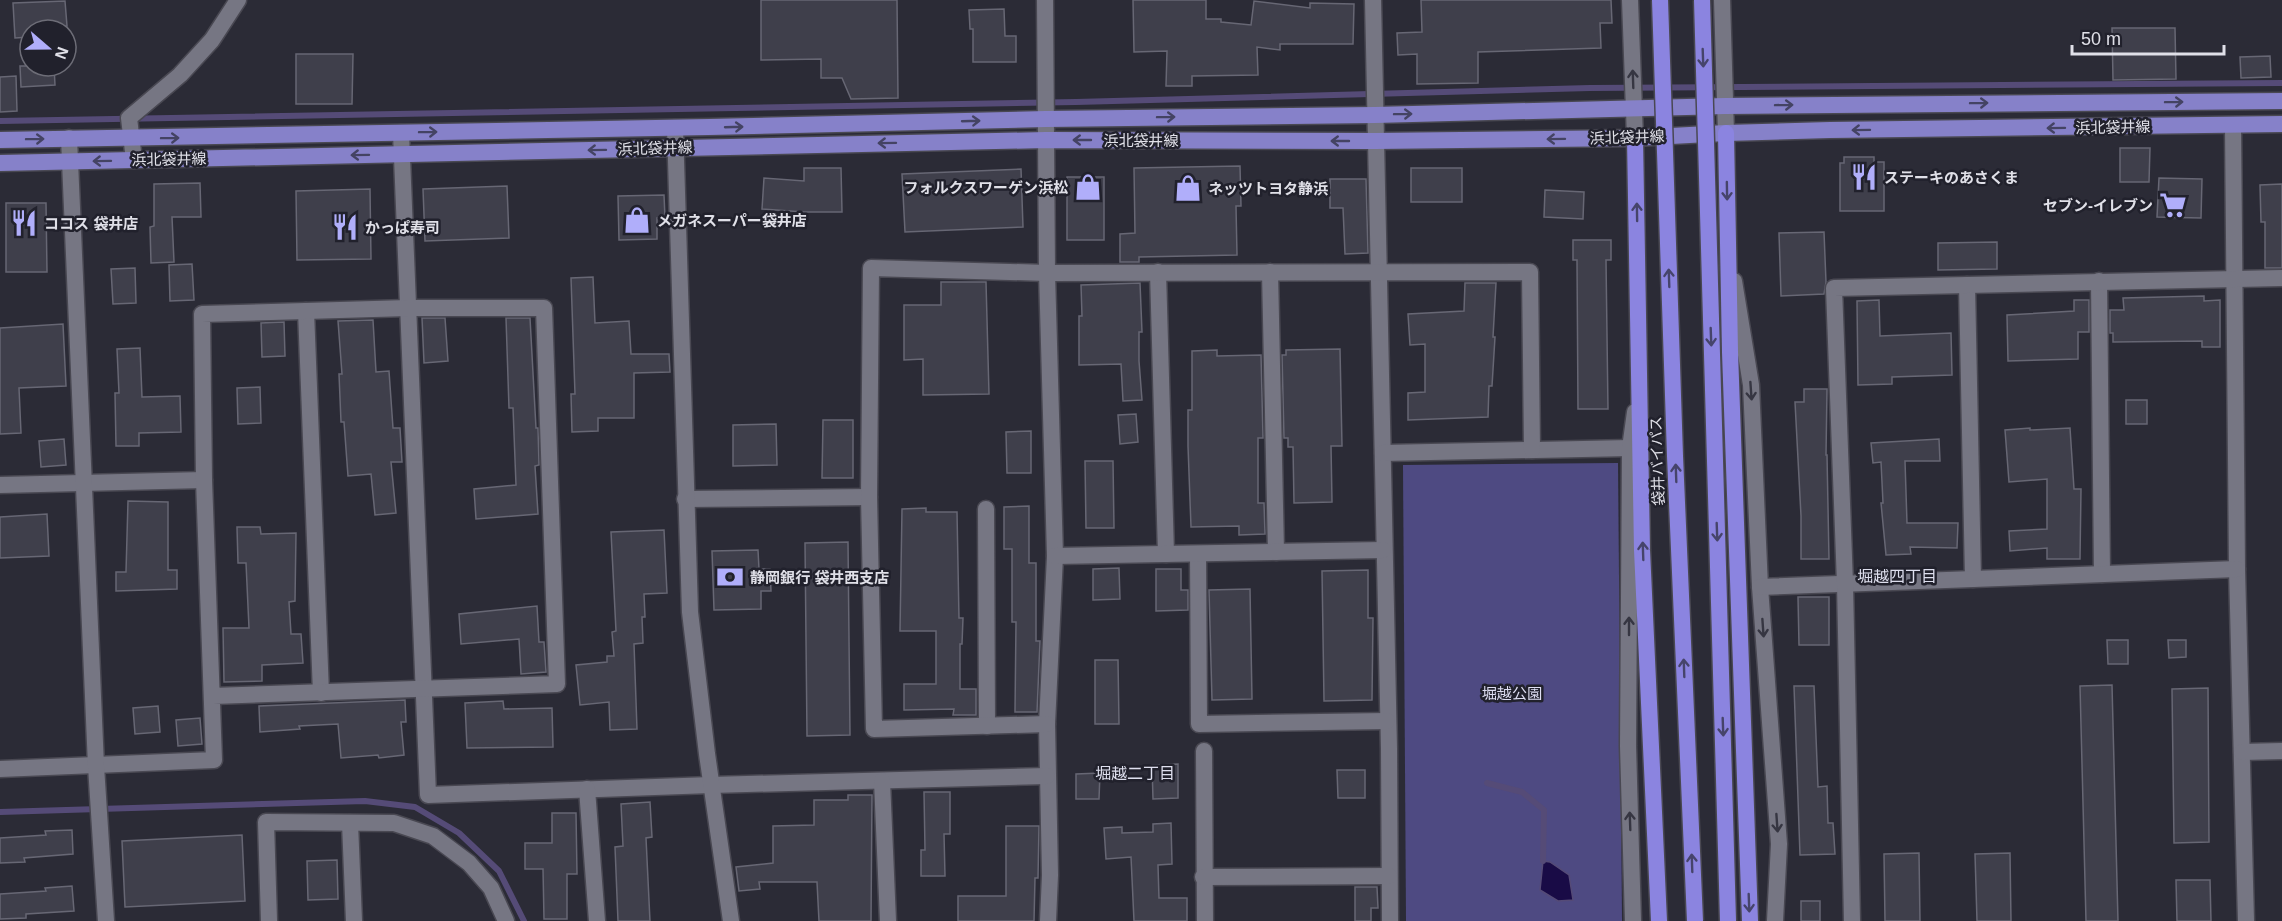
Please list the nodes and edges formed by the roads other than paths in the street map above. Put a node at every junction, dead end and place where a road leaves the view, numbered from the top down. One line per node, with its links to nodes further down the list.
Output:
1 (238, 0): 20 (street)
2 (1045, 0): 12 (street)
3 (1373, 0): 11 (street)
4 (1630, 0): 10 (street, one-way to 4)
5 (1660, 0): 90 (highway, 袋井バイパス, one-way to 5, bridge)
6 (1702, 0): 91 (highway, one-way to 91, bridge)
7 (1722, 0): 9 (street)
8 (2282, 100): 9 (main road, 浜北袋井線, one-way to 8)
9 (1725, 106): 10 (main road, 浜北袋井線); 17 (street)
10 (1634, 109): 11 (main road, 浜北袋井線, one-way to 10); 19 (street)
11 (1375, 115): 12 (main road, 浜北袋井線, one-way to 11); 23 (street)
12 (1046, 119): 15 (main road, 浜北袋井線, one-way to 12); 22 (street)
13 (2282, 124): 14 (main road, 浜北袋井線)
14 (2233, 126): 17 (main road, 浜北袋井線, one-way to 17); 34 (street)
15 (675, 128): 16 (main road, 浜北袋井線, one-way to 15); 24 (street)
16 (401, 133): 20 (main road, 浜北袋井線, one-way to 16); 25 (street)
17 (1726, 133): 19 (main road, 浜北袋井線); 29 (highway, one-way to 29)
18 (69, 138): 20 (main road, 浜北袋井線); 21 (main road, 浜北袋井線, one-way to 18); 27 (street)
19 (1635, 138): 23 (main road, 浜北袋井線, one-way to 23); 40 (highway, one-way to 19)
20 (131, 139): 26 (street)
21 (0, 140)
22 (1046, 140): 23 (main road, 浜北袋井線, one-way to 22); 24 (main road, 浜北袋井線, one-way to 24); 33 (street)
23 (1375, 141): 30 (street)
24 (677, 148): 25 (main road, 浜北袋井線, one-way to 25); 48 (street)
25 (402, 154): 26 (main road, 浜北袋井線, one-way to 26); 38 (street)
26 (134, 160): 27 (main road, 浜北袋井線, one-way to 27)
27 (70, 161): 28 (main road, 浜北袋井線); 45 (street)
28 (0, 163)
29 (1729, 251): 59 (street, one-way to 59); 92 (highway, one-way to 92)
30 (1379, 271): 32 (street); 42 (street); 43 (street)
31 (1158, 272): 32 (street); 33 (street); 52 (street)
32 (1270, 272): 51 (street)
33 (1047, 273): 47 (street); 54 (street)
34 (2235, 278): 35 (street); 36 (street); 55 (street)
35 (2282, 278)
36 (2099, 281): 37 (street); 56 (street)
37 (1967, 285): 57 (street); 58 (street)
38 (408, 308): 39 (street); 60 (street); 60 (street)
39 (306, 311): 44 (street); 61 (street)
40 (1640, 375): 41 (street); 89 (highway, one-way to 40)
41 (1630, 448): 42 (street); 88 (street, one-way to 41)
42 (1532, 450): 43 (street)
43 (1383, 453): 50 (street)
44 (204, 480): 45 (street); 62 (street)
45 (83, 482): 46 (street); 69 (street)
46 (0, 485)
47 (869, 497): 48 (street); 65 (street)
48 (686, 499): 73 (street)
49 (986, 509): 65 (street)
50 (1383, 550): 51 (street); 63 (street)
51 (1276, 552): 53 (street)
52 (1166, 554): 53 (street); 54 (street)
53 (1198, 554): 63 (street)
54 (1055, 556): 64 (street)
55 (2237, 569): 56 (street); 68 (street)
56 (2102, 574): 57 (street)
57 (1973, 579): 58 (street)
58 (1845, 584): 59 (street); 94 (street)
59 (1760, 587): 93 (street, one-way to 93)
60 (424, 690): 61 (street); 74 (street)
61 (321, 693): 62 (street)
62 (213, 696): 69 (street)
63 (1388, 722): 76 (street)
64 (1047, 724): 65 (street); 71 (street)
65 (987, 726)
66 (2282, 751): 68 (street)
67 (1204, 752): 77 (street)
68 (2242, 752): 95 (street)
69 (96, 766): 70 (street); 78 (street)
70 (0, 769)
71 (1047, 776): 72 (street); 85 (street)
72 (882, 781): 73 (street); 84 (street)
73 (711, 784): 74 (street); 83 (street)
74 (587, 789): 82 (street)
75 (350, 823): 79 (street); 80 (street); 81 (street)
76 (1389, 876): 77 (street); 87 (street)
77 (1203, 877): 86 (street)
78 (106, 921)
79 (269, 921)
80 (354, 921)
81 (506, 921)
82 (597, 921)
83 (731, 921)
84 (888, 921)
85 (1048, 921)
86 (1205, 921)
87 (1390, 921)
88 (1633, 921)
89 (1659, 921)
90 (1695, 921)
91 (1728, 921)
92 (1750, 921)
93 (1776, 921)
94 (1852, 921)
95 (2246, 921)

